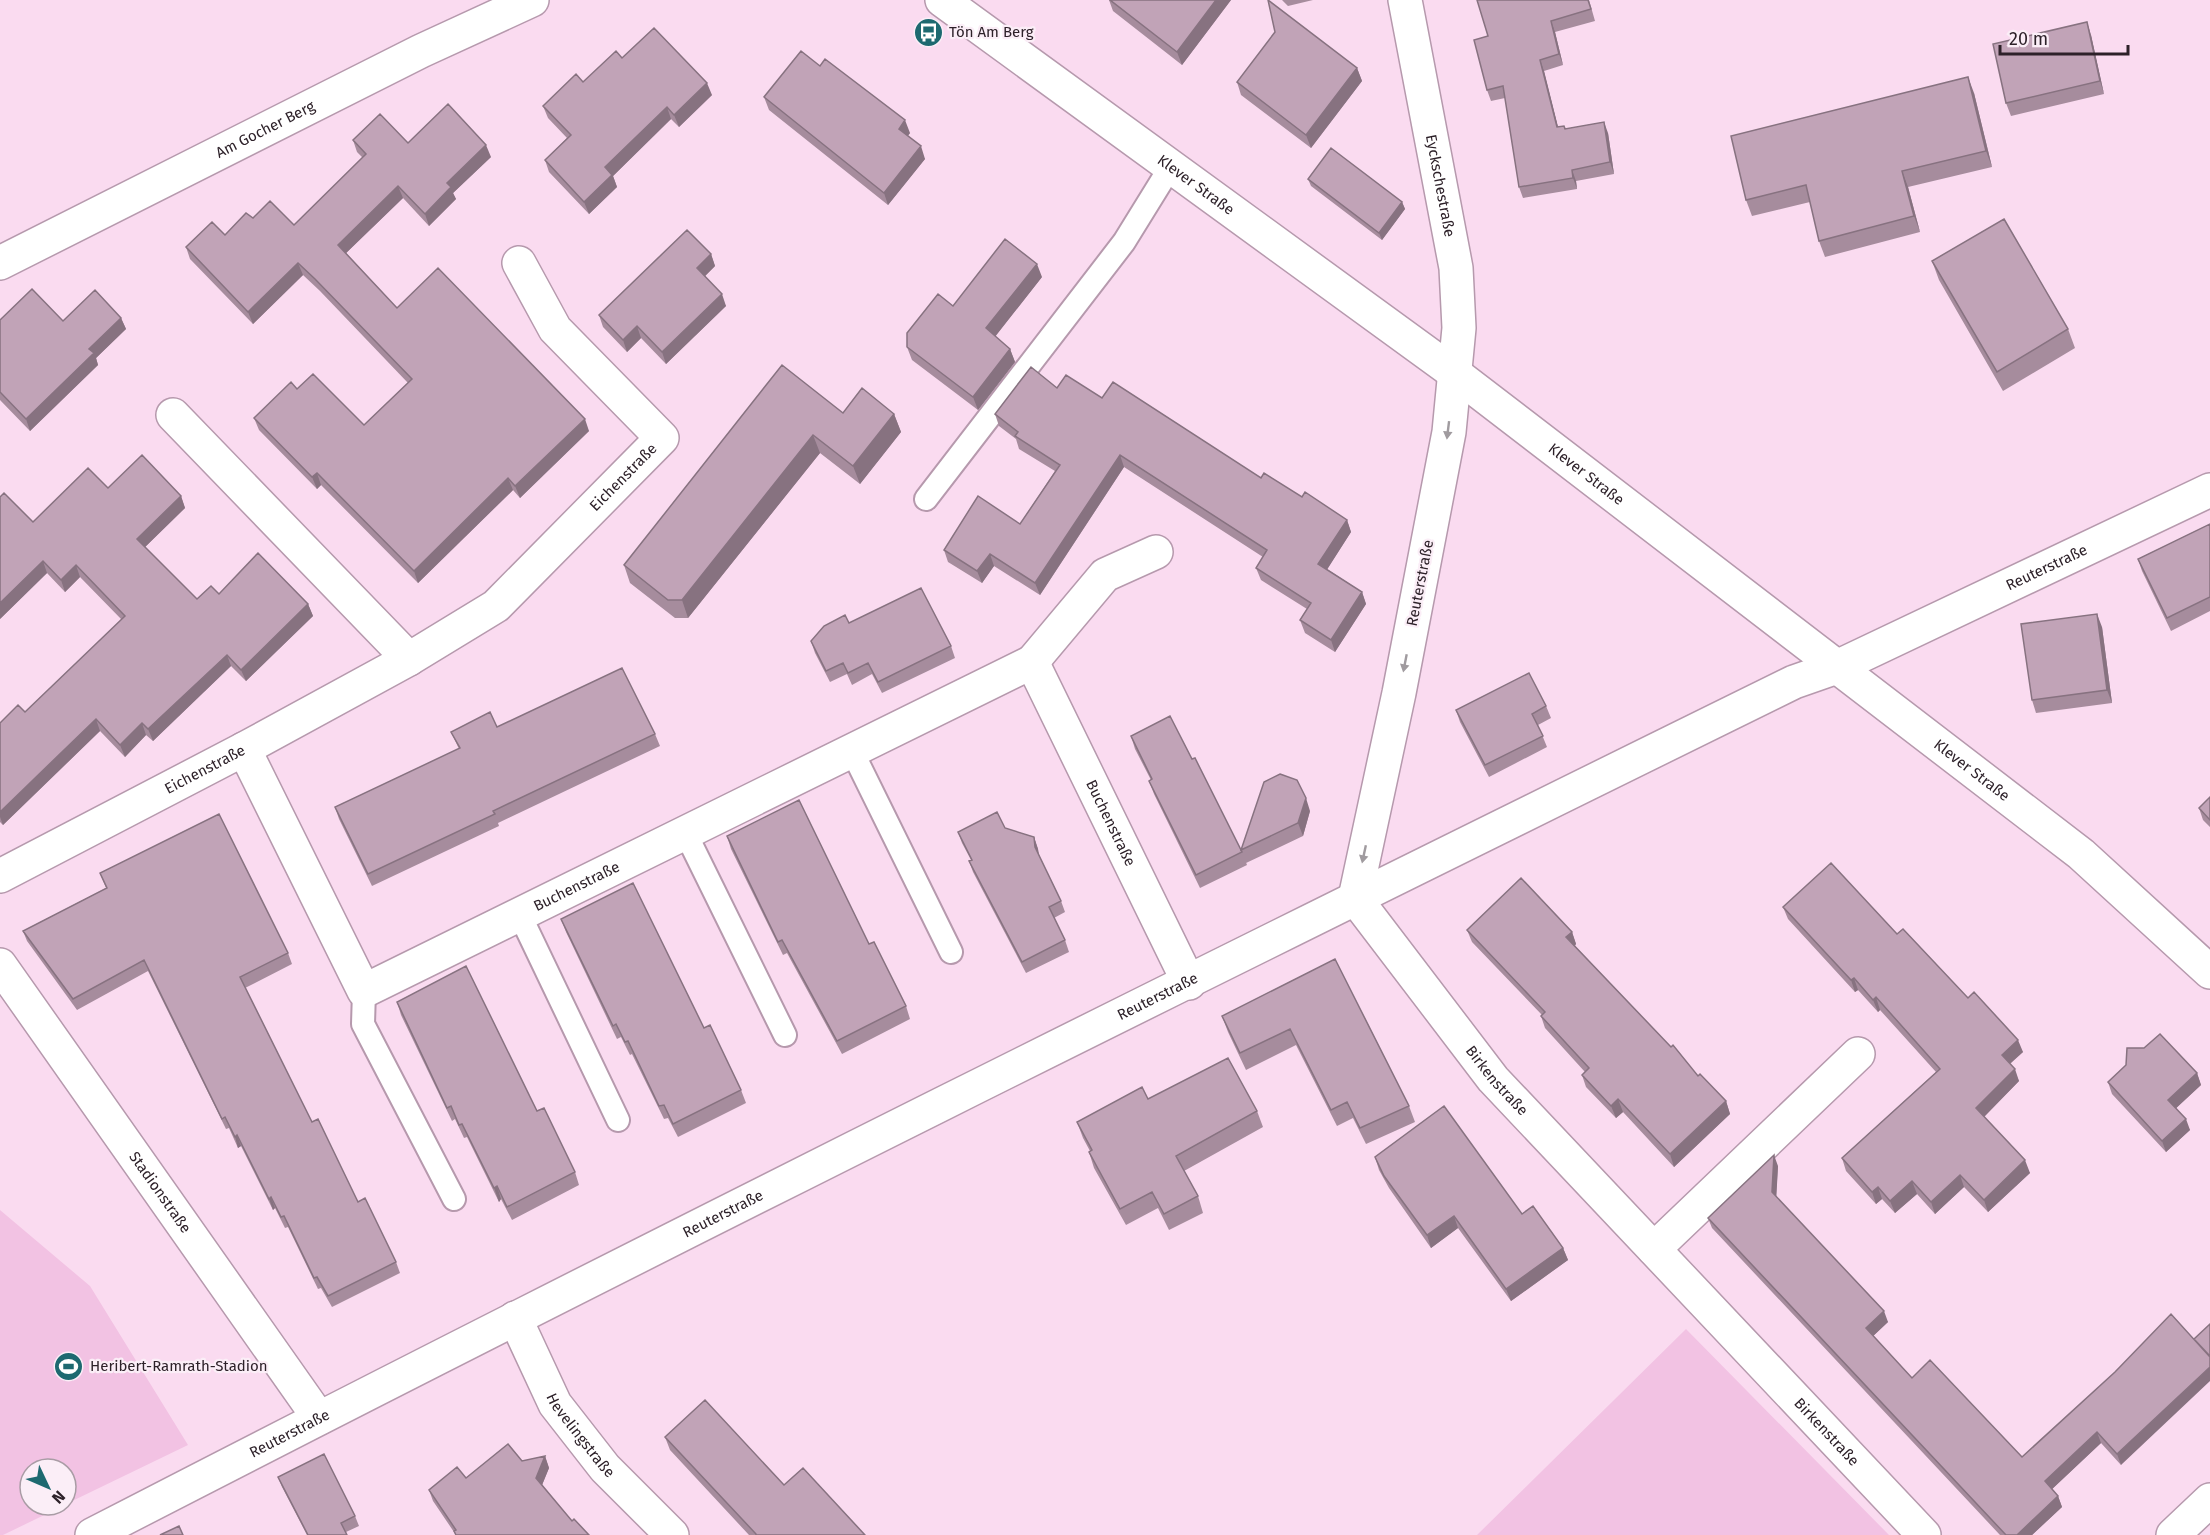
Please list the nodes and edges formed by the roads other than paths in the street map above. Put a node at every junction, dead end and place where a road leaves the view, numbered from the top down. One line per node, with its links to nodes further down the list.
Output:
1 (532, 0): 5 (street, Am Gocher Berg)
2 (942, 0): 4 (street, Klever Straße)
3 (1405, 0): 7 (street, Eyckschestraße)
4 (1171, 166): 7 (street, Klever Straße); 10 (lane)
5 (0, 263)
6 (519, 263): 12 (street, Eichenstraße)
7 (1453, 372): 14 (street, Klever Straße); 19 (street, Reuterstraße, one-way to 19)
8 (173, 415): 12 (street)
9 (2210, 490): 14 (street, Reuterstraße)
10 (926, 498)
11 (1156, 552): 13 (street, Buchenstraße)
12 (409, 659): 15 (street, Eichenstraße)
13 (1032, 662): 16 (street, Buchenstraße); 24 (street, Buchenstraße)
14 (1837, 667): 19 (street, Reuterstraße); 23 (street, Klever Straße)
15 (244, 748): 18 (street, Eichenstraße); 25 (street)
16 (852, 751): 17 (street, Buchenstraße); 21 (lane)
17 (685, 832): 20 (street, Buchenstraße); 26 (lane)
18 (0, 876)
19 (1355, 898): 24 (street, Reuterstraße); 30 (street, Birkenstraße)
20 (519, 914): 25 (street, Buchenstraße); 28 (lane)
21 (951, 952)
22 (0, 965): 32 (street, Stadionstraße)
23 (2210, 972)
24 (1189, 983): 31 (street, Reuterstraße)
25 (363, 991): 29 (lane)
26 (785, 1035)
27 (1858, 1054): 30 (street)
28 (618, 1120)
29 (454, 1199)
30 (1654, 1249): 36 (street, Birkenstraße)
31 (516, 1318): 32 (street, Reuterstraße); 35 (street, Hevelingstraße)
32 (319, 1418): 34 (street, Reuterstraße)
33 (2210, 1500): 37 (street)
34 (92, 1535)
35 (672, 1535)
36 (1924, 1535)
37 (2173, 1535)

